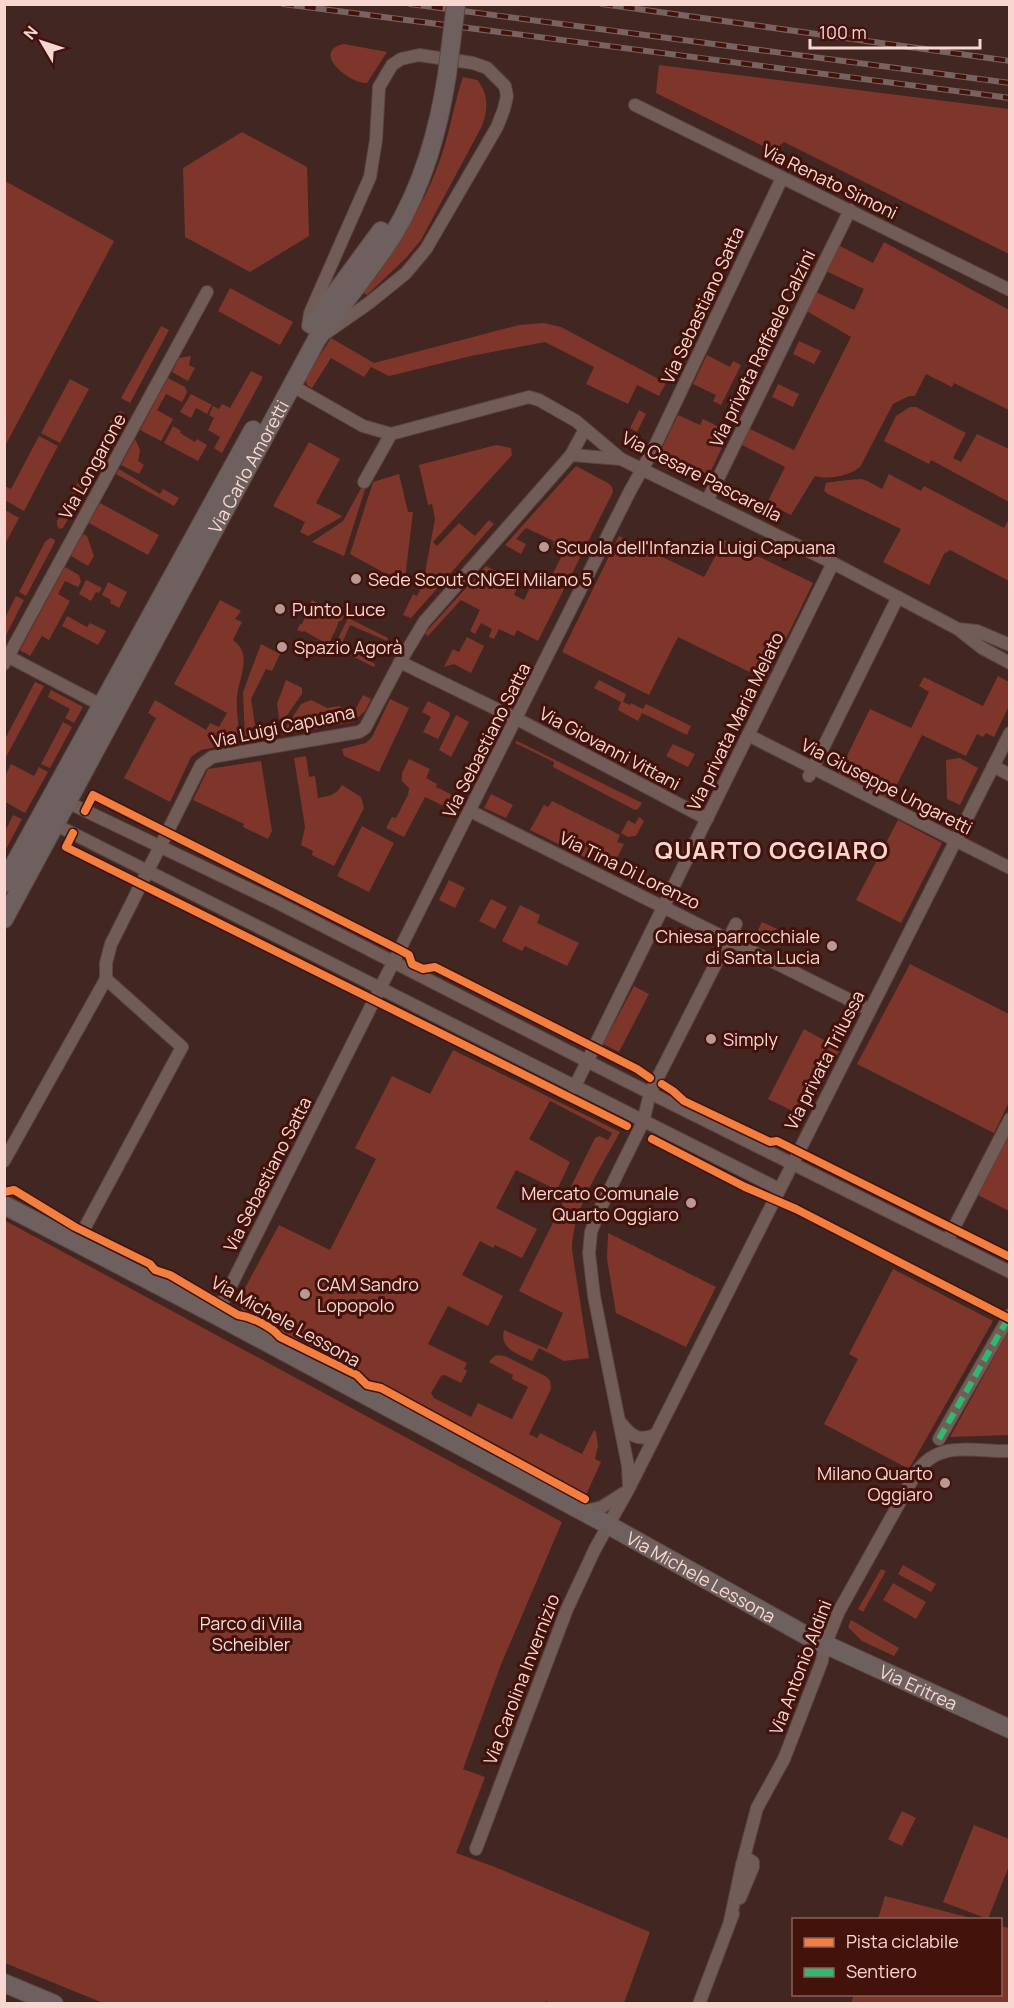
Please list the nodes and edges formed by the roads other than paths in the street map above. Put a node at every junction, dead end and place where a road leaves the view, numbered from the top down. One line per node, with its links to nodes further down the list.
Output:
1 (444, 4): 3 (street, Via Carlo Amoretti)
2 (456, 4): 3 (street, Via Carlo Amoretti, bridge)
3 (441, 75): 9 (street, Via Carlo Amoretti)
4 (635, 105): 5 (street, Via Renato Simoni)
5 (782, 178): 6 (street, Via Renato Simoni); 15 (street, Via Sebastiano Satta)
6 (850, 210): 7 (street, Via Renato Simoni); 17 (street, Via privata Raffaele Calzini)
7 (1010, 290)
8 (207, 292): 22 (street, Via Longarone)
9 (312, 335): 9 (street, Via Carlo Amoretti); 10 (street, Via Carlo Amoretti); 25 (street, Via Carlo Amoretti)
10 (291, 385): 12 (street); 32 (street, Via Carlo Amoretti)
11 (585, 429): 12 (street, Via Cesare Pascarella); 13 (street, Via Luigi Capuana); 14 (street, Via Cesare Pascarella)
12 (392, 434): 16 (street)
13 (571, 455): 14 (street); 23 (street, Via Luigi Capuana)
14 (621, 459): 15 (street, Via Cesare Pascarella)
15 (642, 469): 17 (street, Via Cesare Pascarella); 26 (street, Via Sebastiano Satta)
16 (364, 482)
17 (707, 501): 18 (street, Via Cesare Pascarella)
18 (833, 563): 19 (street, Via Cesare Pascarella); 28 (street, Via privata Maria Melato)
19 (898, 597): 20 (street, Via Cesare Pascarella); 30 (street)
20 (958, 628): 21 (street); 24 (street)
21 (1010, 645)
22 (7, 660): 25 (street, Via Longarone)
23 (399, 662): 26 (street, Via Giovanni Vittani); 38 (street, Via Luigi Capuana)
24 (1010, 663)
25 (101, 705): 33 (street, Via Carlo Amoretti)
26 (517, 719): 34 (street, Via Sebastiano Satta); 35 (street, Via Giovanni Vittani)
27 (1010, 733): 29 (street, Via privata Trilussa)
28 (748, 735): 30 (street, Via Giuseppe Ungaretti); 35 (street, Via privata Maria Melato)
29 (993, 766): 31 (street); 37 (street, Via privata Trilussa)
30 (811, 772): 37 (street, Via Giuseppe Ungaretti)
31 (1010, 775)
32 (67, 802): 33 (street); 36 (street, Via Carlo Amoretti); 38 (street)
33 (47, 805): 36 (street); 41 (street, Via Carlo Amoretti)
34 (470, 811): 42 (street, Via Tina Di Lorenzo); 46 (street, Via Sebastiano Satta)
35 (707, 819): 42 (street, Via privata Maria Melato)
36 (56, 825): 40 (street); 43 (street, Via Carlo Amoretti)
37 (955, 841): 39 (street, Via Giuseppe Ungaretti); 49 (street, Via privata Trilussa)
38 (159, 847): 40 (street, Via Luigi Capuana); 46 (street)
39 (1010, 868)
40 (147, 871): 47 (street, Via Luigi Capuana); 48 (street)
41 (4, 883)
42 (663, 906): 45 (street, Via Tina Di Lorenzo); 50 (street, Via privata Maria Melato)
43 (4, 919)
44 (736, 924): 45 (street)
45 (728, 939): 49 (street, Via Tina Di Lorenzo); 52 (street)
46 (394, 962): 48 (street, Via Sebastiano Satta); 50 (street)
47 (106, 979): 55 (street); 60 (street)
48 (380, 990): 51 (street); 62 (street, Via Sebastiano Satta)
49 (870, 1010): 56 (street, Via privata Trilussa)
50 (588, 1061): 51 (street, Via privata Maria Melato); 52 (street)
51 (574, 1088): 54 (street)
52 (650, 1093): 54 (street); 56 (street)
53 (1010, 1119): 59 (street)
54 (643, 1122): 57 (street); 64 (street)
55 (4, 1161)
56 (792, 1163): 57 (street, Via privata Trilussa); 59 (street)
57 (779, 1190): 65 (street, Via privata Trilussa)
58 (4, 1205): 60 (street, Via Michele Lessona)
59 (947, 1241): 61 (street)
60 (77, 1242): 62 (street, Via Michele Lessona)
61 (1010, 1272)
62 (216, 1315): 69 (street, Via Michele Lessona)
63 (1010, 1315): 66 (street)
64 (618, 1419): 65 (street); 68 (street)
65 (655, 1436): 68 (street, Via privata Trilussa)
66 (939, 1439)
67 (1010, 1451): 71 (street, Via Antonio Aldini)
68 (629, 1488): 69 (street); 70 (street, Via Carolina Invernizio)
69 (582, 1512): 70 (street, Via Michele Lessona)
70 (610, 1526): 71 (street, Via Michele Lessona); 73 (street, Via Carolina Invernizio)
71 (825, 1645): 72 (street, Via Eritrea); 76 (street, Via Antonio Aldini)
72 (1010, 1729)
73 (476, 1849)
74 (4, 1983): 75 (street)
75 (54, 2004)
76 (699, 2004)

